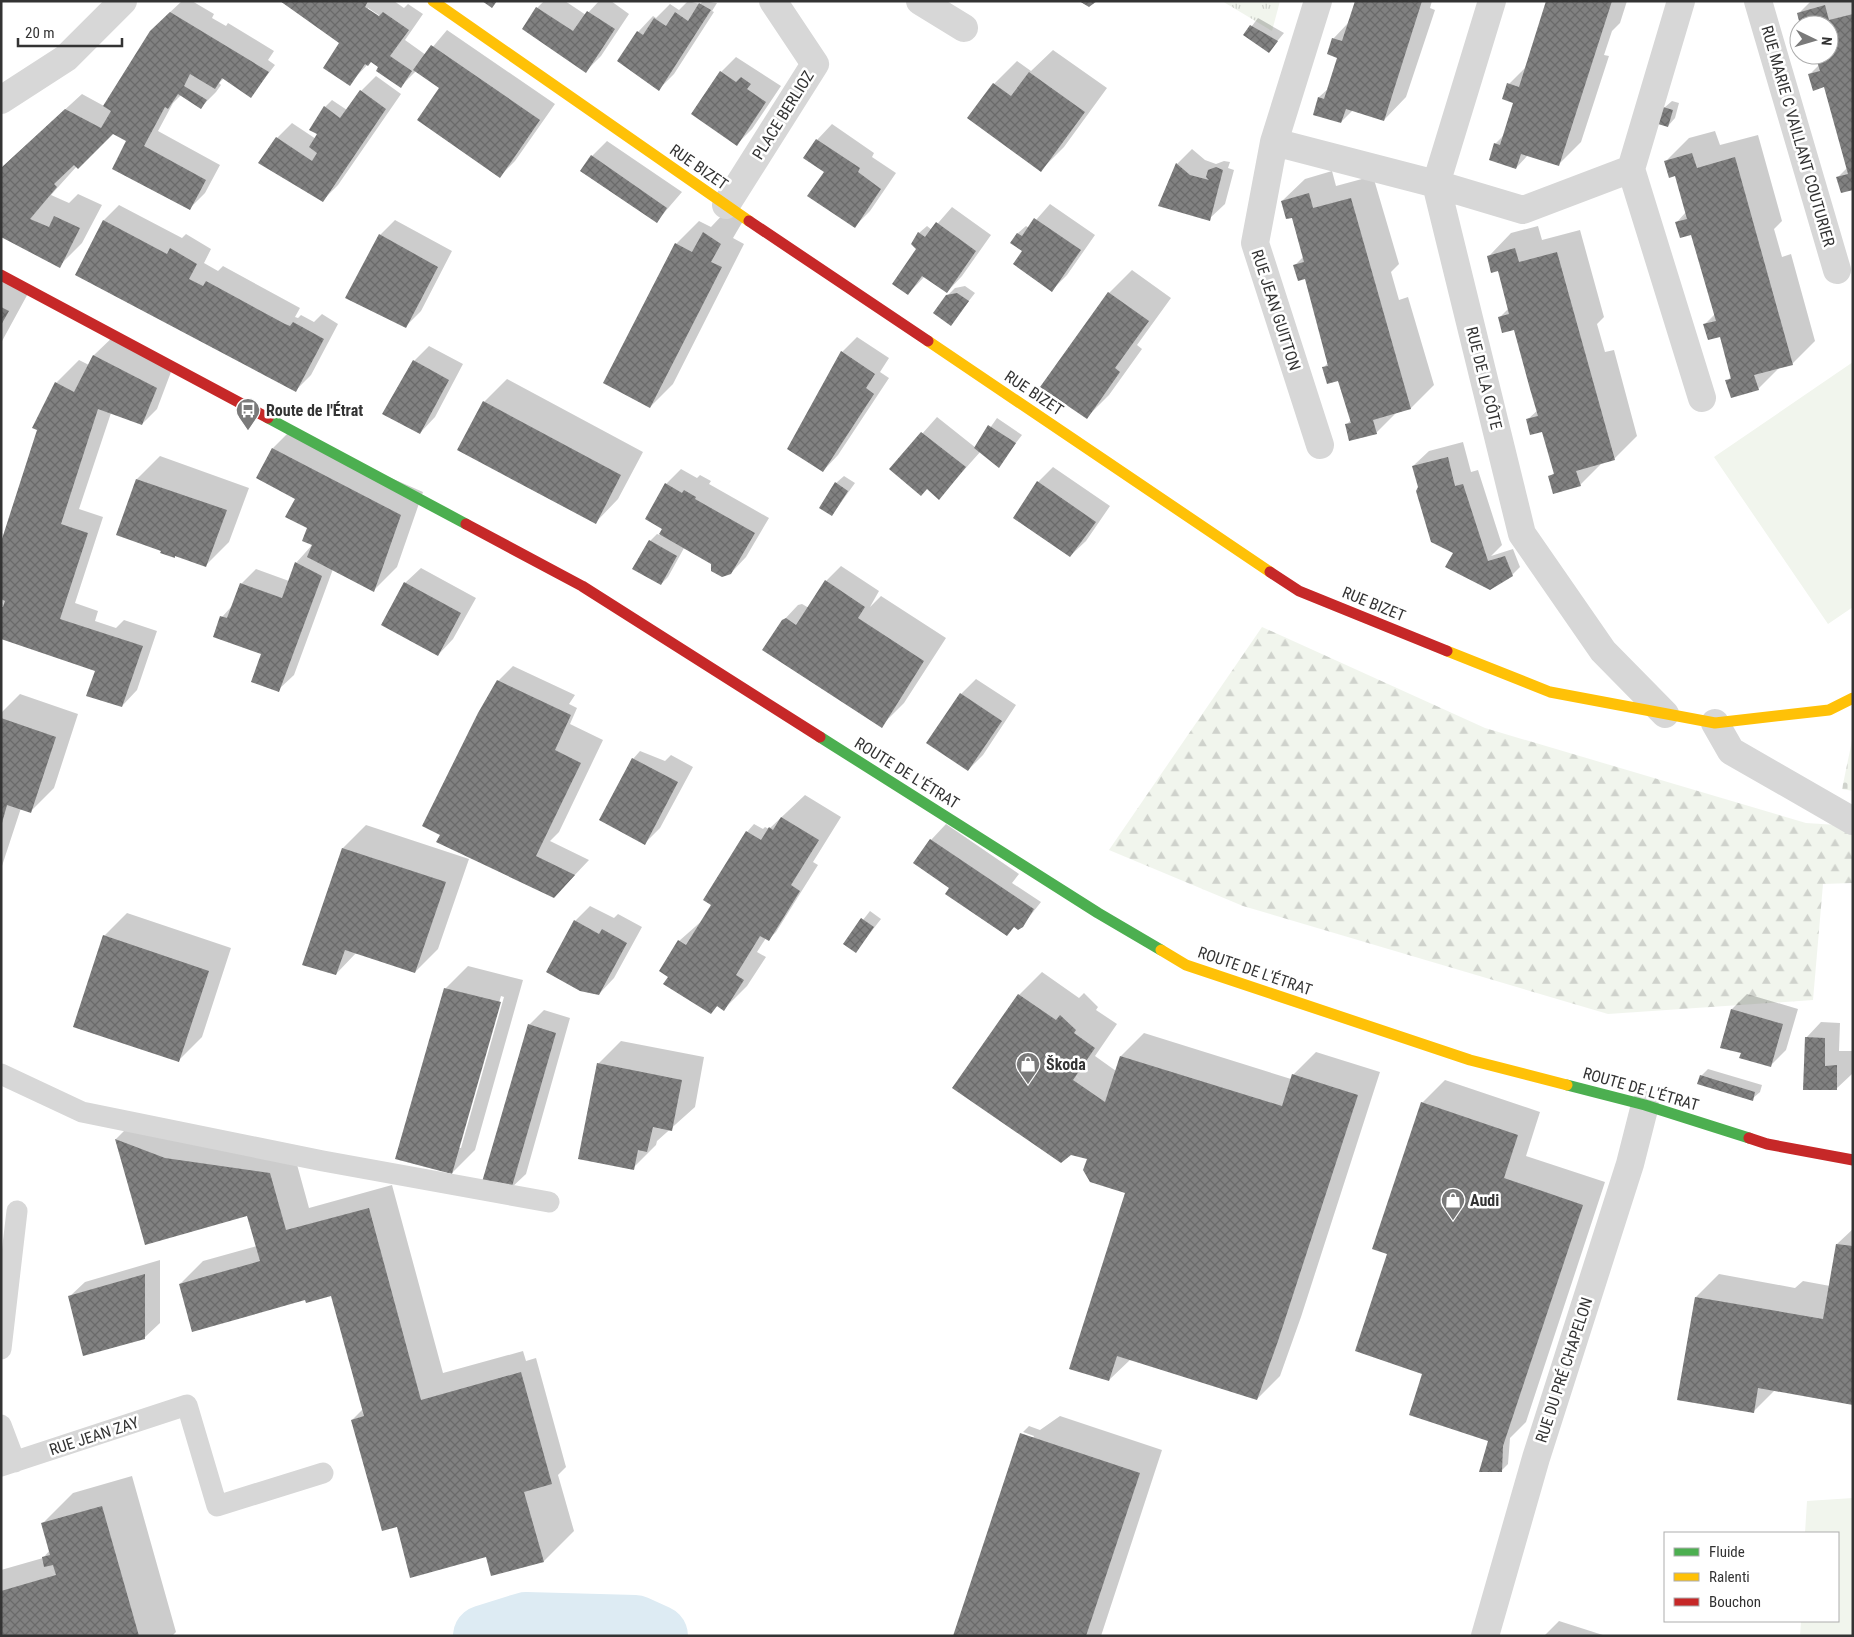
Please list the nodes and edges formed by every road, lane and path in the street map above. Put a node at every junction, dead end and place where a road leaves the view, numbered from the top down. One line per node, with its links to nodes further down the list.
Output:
1 (123, 1): 10 (street)
2 (433, 1): 14 (main road, RUE BIZET)
3 (772, 1): 14 (street, PLACE BERLIOZ)
4 (920, 1): 9 (street)
5 (1318, 1): 11 (street, RUE JEAN GUITTON)
6 (1492, 1): 13 (street)
7 (1681, 1): 12 (street)
8 (1758, 1): 15 (street, RUE MARIE C VAILLANT COUTURIER)
9 (964, 28)
10 (1, 100)
11 (1274, 142): 13 (street); 18 (street, RUE JEAN GUITTON)
12 (1631, 170): 13 (street); 17 (street)
13 (1436, 184): 20 (street, RUE DE LA CÔTE)
14 (726, 206): 20 (main road, RUE BIZET)
15 (1838, 270)
16 (1, 275): 24 (main road, ROUTE DE L'ÉTRAT)
17 (1702, 398)
18 (1320, 445)
19 (1853, 698): 21 (main road, RUE BIZET)
20 (1664, 714): 21 (main road, RUE BIZET)
21 (1715, 723): 22 (street)
22 (1853, 821)
23 (1, 1074): 26 (lane)
24 (1645, 1105): 25 (main road, ROUTE DE L'ÉTRAT); 32 (street, RUE DU PRÉ CHAPELON)
25 (1853, 1160)
26 (548, 1202)
27 (17, 1211): 28 (lane)
28 (1, 1349)
29 (1, 1425): 30 (lane)
30 (8, 1464): 31 (lane, RUE JEAN ZAY)
31 (323, 1473)
32 (1485, 1636)

